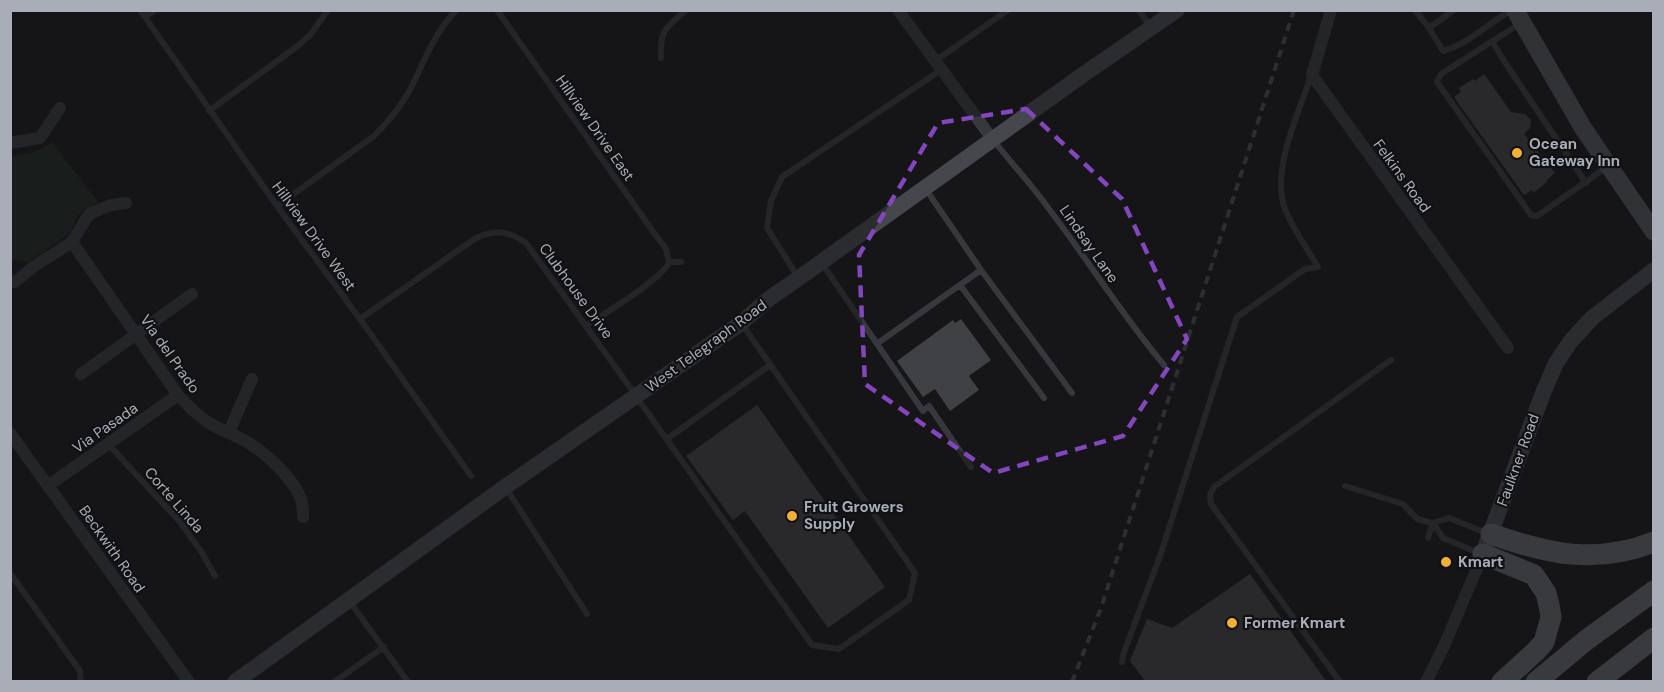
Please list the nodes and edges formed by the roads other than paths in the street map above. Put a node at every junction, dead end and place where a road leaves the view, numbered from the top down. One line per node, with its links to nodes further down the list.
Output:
1 (140, 10): 15 (lane, Hillview Drive West)
2 (155, 10): 15 (lane)
3 (328, 10): 23 (lane)
4 (457, 10): 30 (lane)
5 (497, 10): 33 (lane, Hillview Drive East)
6 (686, 10): 19 (lane)
7 (898, 10): 20 (street)
8 (1008, 10): 20 (lane)
9 (1139, 10): 16 (lane)
10 (1177, 10): 16 (main road, West Telegraph Road)
11 (1331, 10): 21 (street)
12 (1415, 10): 17 (lane)
13 (1454, 10): 17 (lane)
14 (1516, 15): 17 (lane); 18 (lane); 26 (main road)
15 (145, 17): 23 (lane, Hillview Drive West)
16 (1151, 28): 24 (main road, West Telegraph Road)
17 (1429, 28)
18 (1492, 41): 27 (lane); 27 (lane)
19 (661, 58)
20 (938, 66): 24 (street); 38 (lane)
21 (1312, 75): 47 (street, Felkins Road); 79 (lane)
22 (60, 108): 25 (street)
23 (210, 111): 30 (lane, Hillview Drive West)
24 (993, 140): 28 (main road, West Telegraph Road); 50 (lane, Lindsay Lane)
25 (10, 143)
26 (1608, 167): 27 (lane); 31 (main road)
27 (1586, 183)
28 (925, 188): 35 (main road, West Telegraph Road); 36 (lane)
29 (126, 202): 32 (street)
30 (277, 206): 42 (lane, Hillview Drive West)
31 (1653, 232)
32 (72, 242): 39 (street); 45 (street, Via del Prado)
33 (669, 262): 34 (lane); 44 (lane)
34 (681, 262)
35 (821, 262): 38 (main road, West Telegraph Road); 46 (lane)
36 (981, 270): 40 (lane); 53 (lane)
37 (1653, 270): 68 (main road, Faulkner Road)
38 (799, 278): 43 (main road, West Telegraph Road)
39 (15, 282)
40 (960, 285): 46 (lane); 56 (lane)
41 (192, 294): 45 (street)
42 (360, 319): 44 (lane, Clubhouse Drive); 62 (lane, Hillview Drive West)
43 (741, 323): 49 (lane, Clubhouse Drive); 55 (main road, West Telegraph Road)
44 (586, 326): 55 (lane, Clubhouse Drive)
45 (136, 333): 51 (street); 54 (street, Via del Prado)
46 (878, 343): 61 (lane)
47 (1508, 348)
48 (1391, 360): 85 (lane)
49 (770, 365): 59 (lane); 59 (lane, Clubhouse Drive)
50 (1164, 365)
51 (81, 374)
52 (252, 380): 57 (street)
53 (1072, 393)
54 (178, 395): 57 (street, Via del Prado); 60 (street, Via Pasada)
55 (636, 396): 59 (lane, Clubhouse Drive); 65 (main road, West Telegraph Road)
56 (1044, 398)
57 (229, 432): 66 (street, Via del Prado)
58 (10, 433): 63 (street, Beckwith Road)
59 (667, 439)
60 (107, 444): 63 (street, Via Pasada); 73 (lane, Corte Linda)
61 (971, 466)
62 (471, 476)
63 (49, 485): 82 (street, Beckwith Road)
64 (1345, 486): 67 (lane)
65 (505, 488): 75 (main road, West Telegraph Road); 76 (lane)
66 (303, 517)
67 (1433, 523): 68 (lane); 69 (lane); 71 (lane)
68 (1491, 534): 70 (highway); 71 (main road, Faulkner Road)
69 (1428, 538)
70 (1653, 542)
71 (1483, 554): 86 (street, Faulkner Road); 87 (highway)
72 (10, 573): 81 (lane)
73 (215, 576)
74 (1653, 591): 88 (highway)
75 (349, 599): 78 (lane); 80 (main road, West Telegraph Road)
76 (587, 614)
77 (1653, 638): 89 (highway)
78 (384, 647): 83 (lane); 84 (lane)
79 (1122, 663)
80 (241, 680)
81 (81, 681)
82 (189, 681)
83 (334, 681)
84 (408, 681)
85 (1340, 681)
86 (1426, 681)
87 (1503, 681)
88 (1536, 681)
89 (1597, 681)

